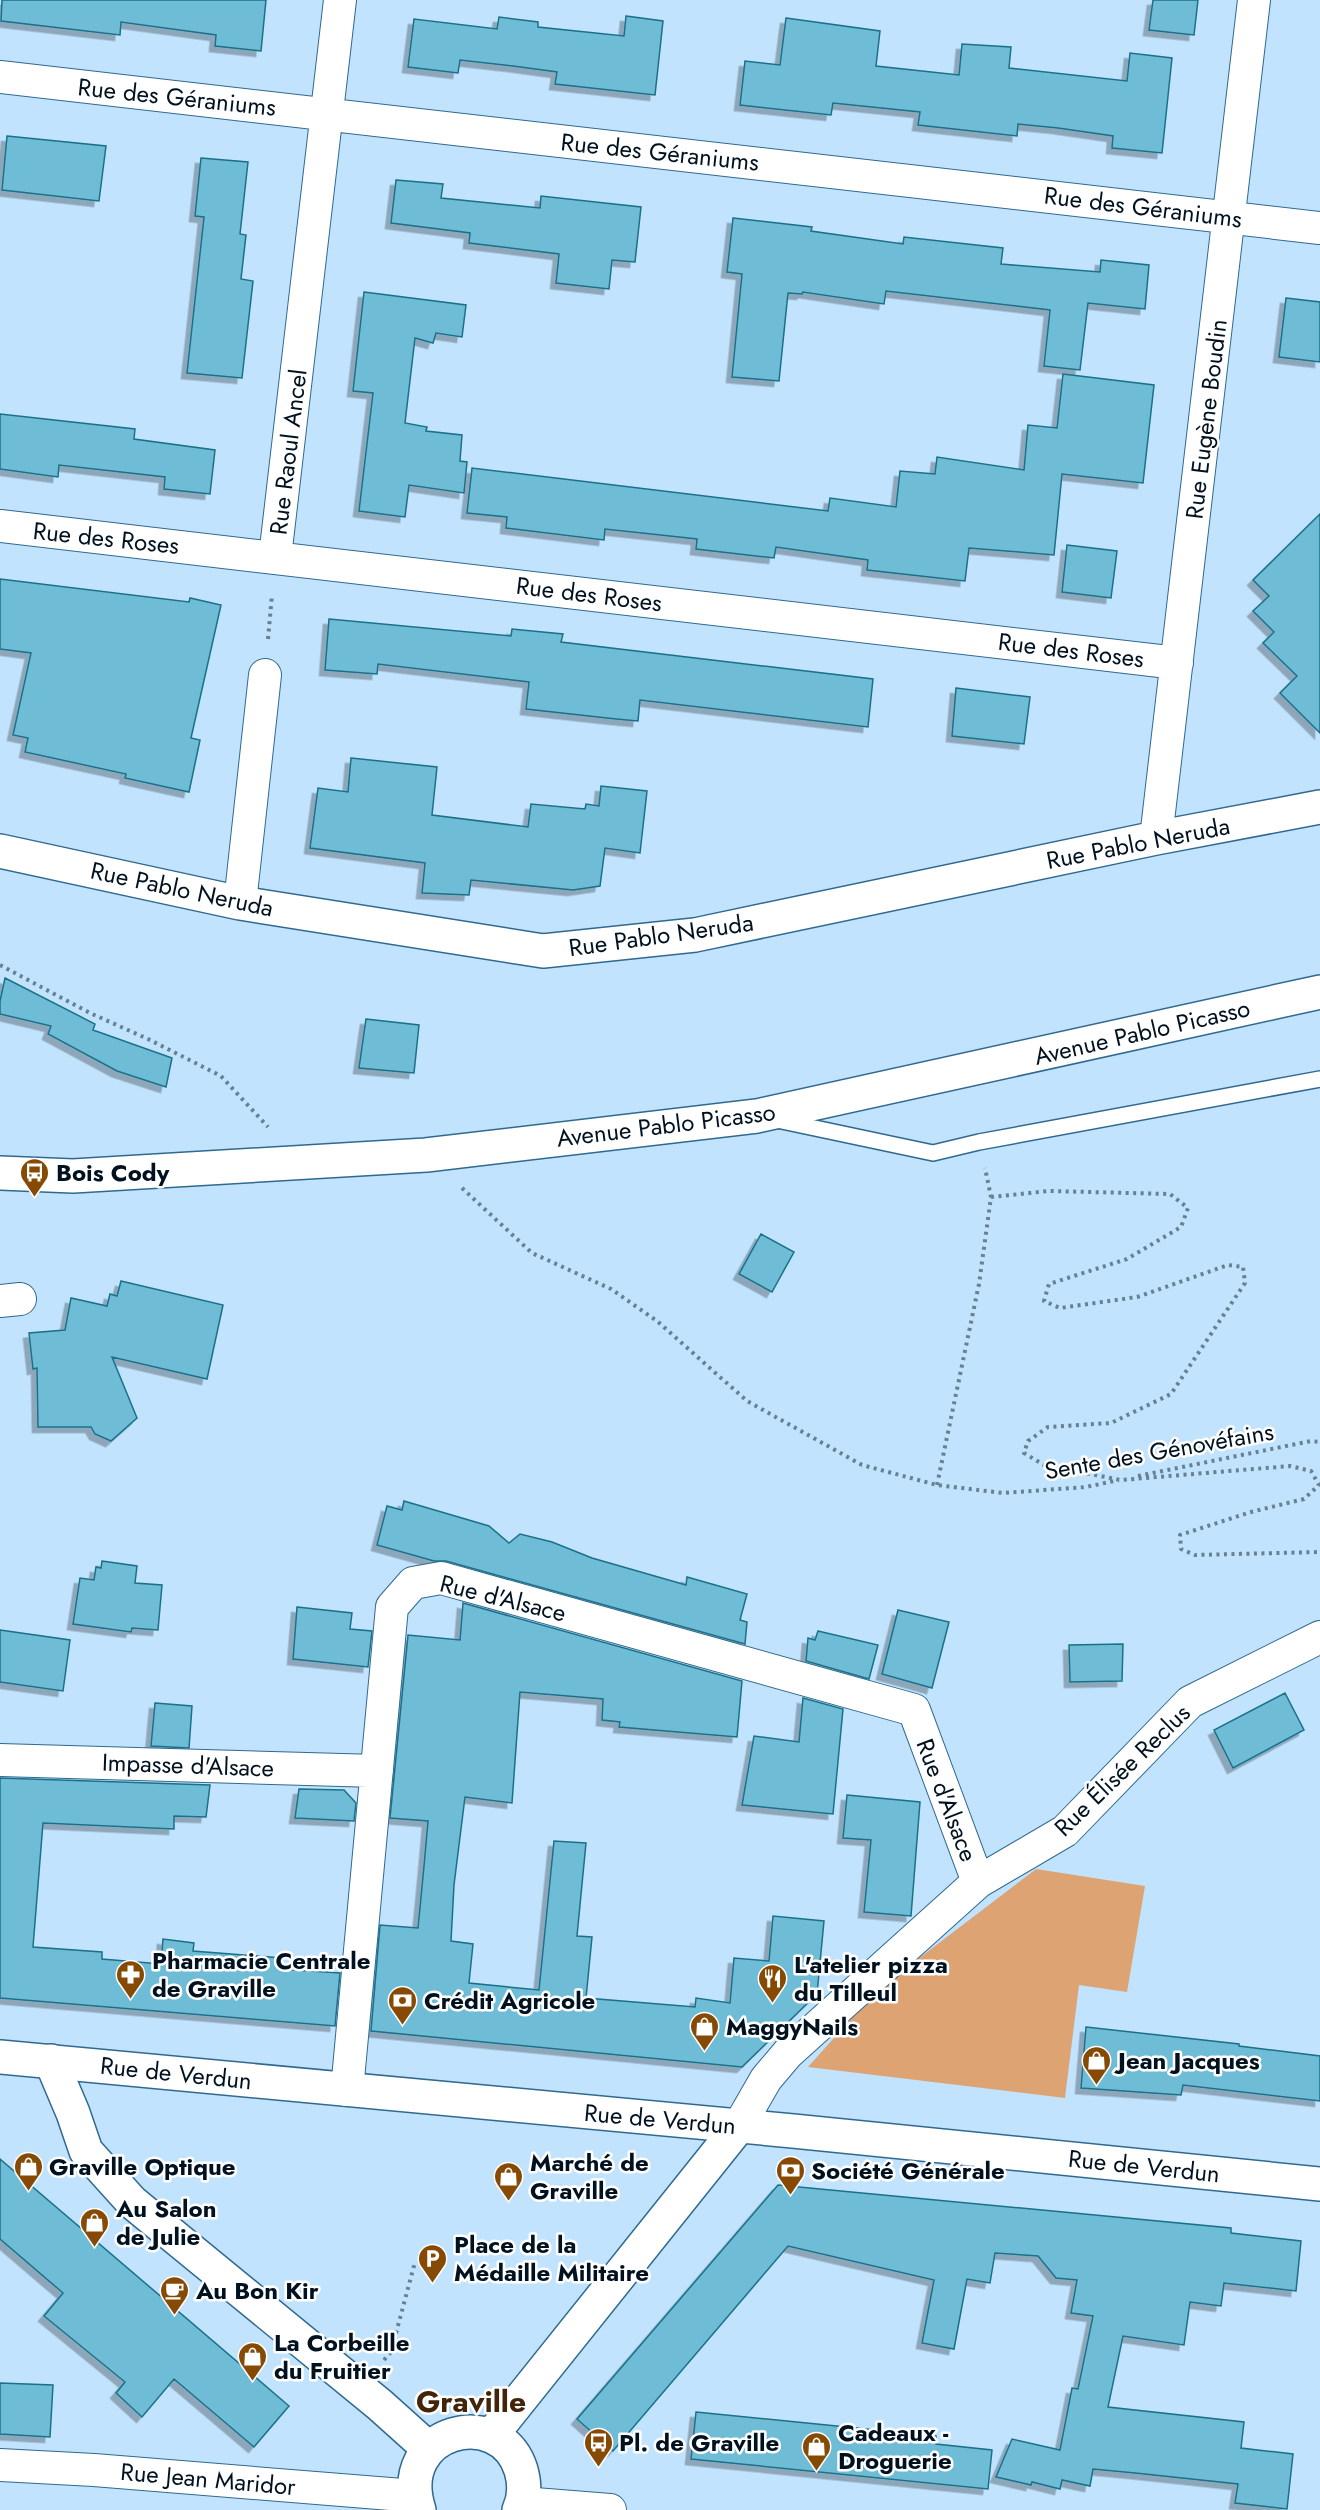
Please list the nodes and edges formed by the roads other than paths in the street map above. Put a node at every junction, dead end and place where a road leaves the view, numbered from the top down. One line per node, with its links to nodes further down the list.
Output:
1 (340, 0): 4 (street, Rue Raoul Ancel)
2 (1254, 0): 5 (street, Rue Eugène Boudin)
3 (0, 77): 4 (street, Rue des Géraniums)
4 (326, 114): 5 (street, Rue des Géraniums); 8 (street, Rue Raoul Ancel)
5 (1229, 217): 6 (street, Rue des Géraniums); 9 (street, Rue Eugène Boudin)
6 (1320, 228)
7 (0, 526): 8 (street, Rue des Roses)
8 (276, 557): 9 (street, Rue des Roses)
9 (1177, 663): 12 (street, Rue Eugène Boudin)
10 (265, 675): 14 (street)
11 (1320, 807): 12 (street, Rue Pablo Neruda)
12 (1156, 838): 14 (street, Rue Pablo Neruda)
13 (0, 851): 14 (street, Rue Pablo Neruda)
14 (240, 903)
15 (1320, 992): 17 (street, Avenue Pablo Picasso)
16 (1320, 1079): 17 (lane)
17 (757, 1116): 18 (street, Avenue Pablo Picasso)
18 (0, 1173)
19 (1320, 1637): 22 (street, Rue Élisée Reclus)
20 (0, 1760): 21 (street, Impasse d'Alsace)
21 (377, 1771): 22 (street, Rue d'Alsace); 25 (street, Rue d'Alsace)
22 (978, 1882): 26 (street, Rue Élisée Reclus)
23 (0, 2056): 24 (street, Rue de Verdun)
24 (51, 2061): 25 (street, Rue de Verdun); 29 (street)
25 (347, 2090): 26 (street, Rue de Verdun)
26 (739, 2126): 27 (street, Rue de Verdun); 28 (street)
27 (1320, 2184)
28 (491, 2436): 29 (street); 32 (street)
29 (429, 2449): 31 (street)
30 (0, 2465): 31 (street, Rue Jean Maridor)
31 (417, 2503)
32 (520, 2506): 33 (street)
33 (610, 2510)

